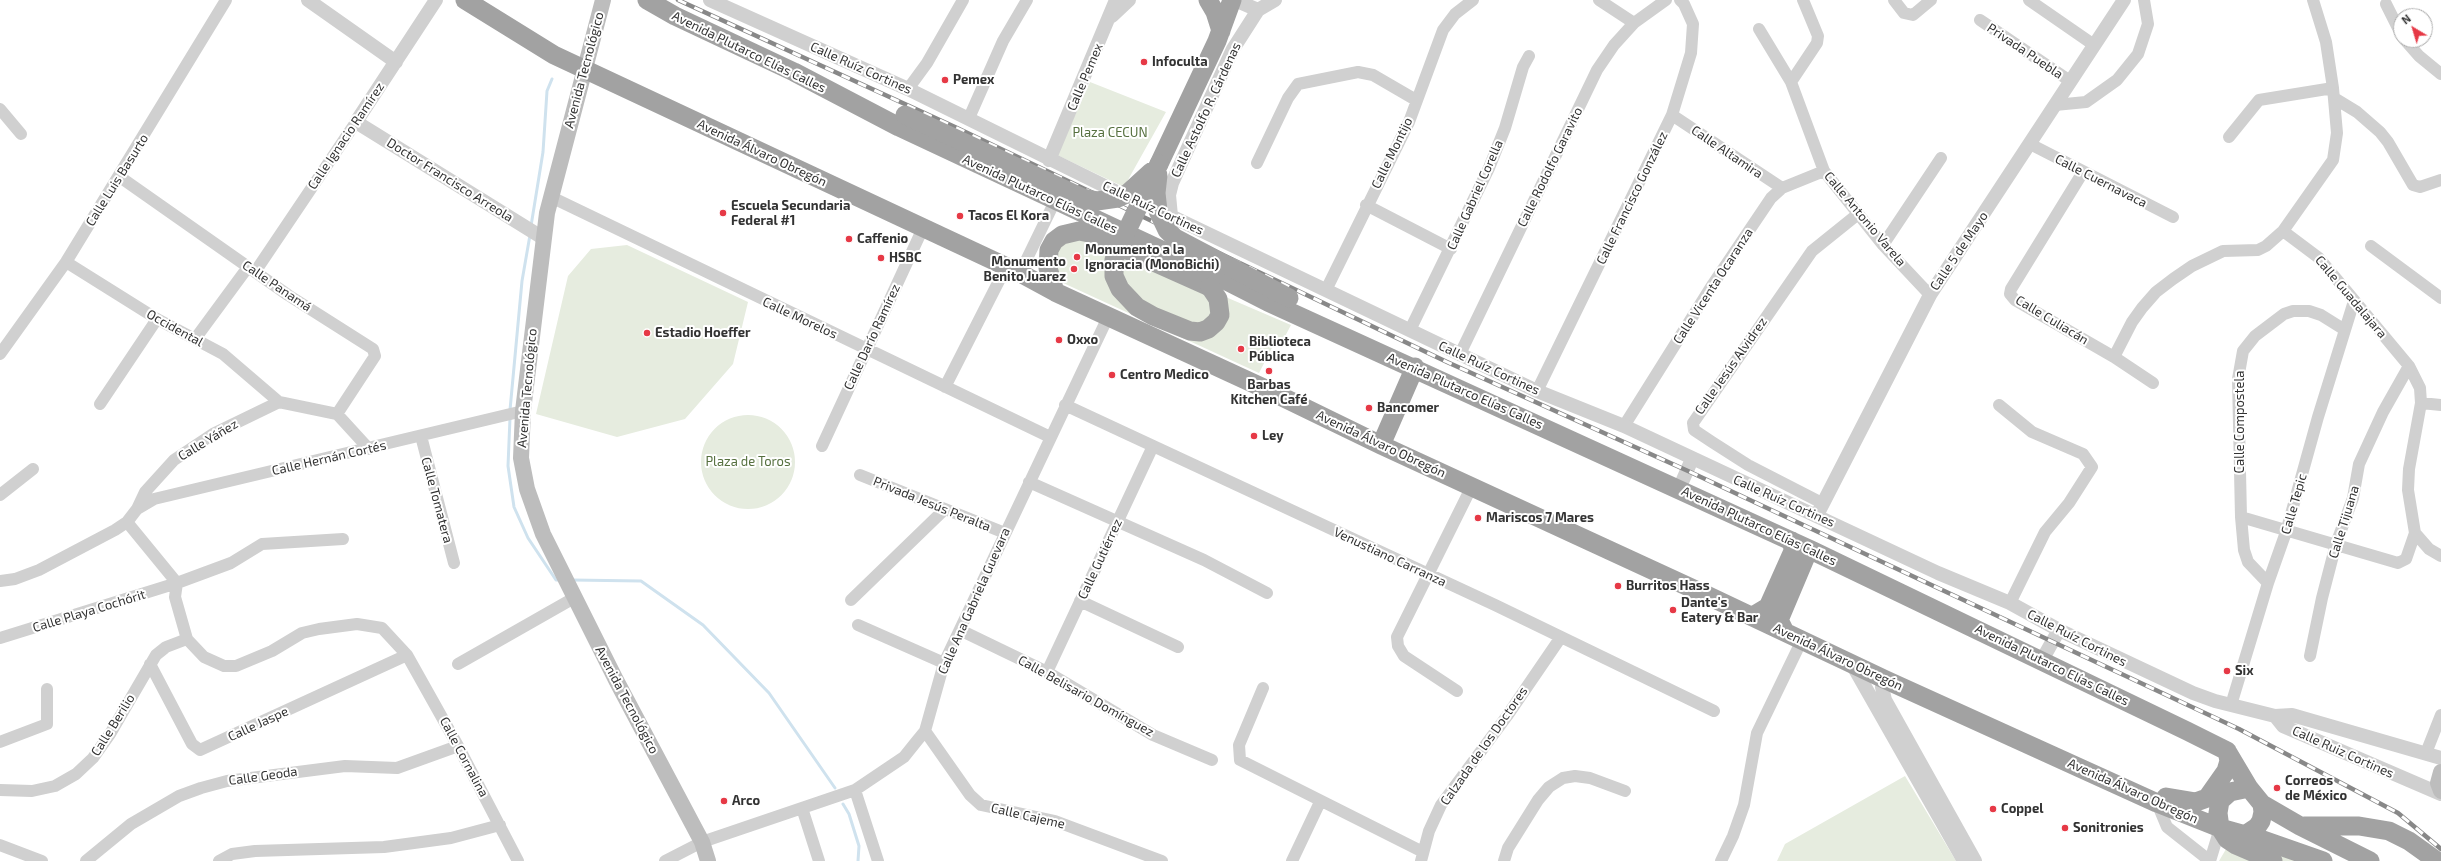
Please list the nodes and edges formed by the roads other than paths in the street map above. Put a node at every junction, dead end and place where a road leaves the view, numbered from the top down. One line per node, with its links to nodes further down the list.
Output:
1 (226, 0): 61 (street, Calle Luis Basurto)
2 (308, 0): 38 (street)
3 (436, 0): 38 (street, Calle Ignacio Ramírez)
4 (465, 0): 39 (highway, Avenida Álvaro Obregón)
5 (603, 0): 39 (main road, Avenida Tecnológico)
6 (647, 0): 40 (highway, Avenida Plutarco Elías Calles)
7 (710, 0): 44 (street, Calle Ruíz Cortines)
8 (963, 0): 44 (street)
9 (1027, 0): 50 (street)
10 (1116, 0): 29 (street, Calle Pemex)
11 (1129, 0): 29 (street)
12 (1208, 0): 34 (highway)
13 (1232, 0): 34 (highway)
14 (1235, 0): 28 (street)
15 (1275, 0): 28 (street, Calle Astolfo R. Cárdenas)
16 (1473, 0): 46 (street, Calle Montijo)
17 (1599, 0): 32 (street)
18 (1666, 0): 32 (street, Calle Rodolfo Garavito)
19 (1680, 0): 49 (street, Calle Francisco González)
20 (1803, 0): 43 (street)
21 (1894, 0): 22 (street)
22 (1931, 0)
23 (2030, 0): 35 (street)
24 (2124, 0): 35 (street, Calle 5 de Mayo)
25 (2144, 0): 47 (street)
26 (2313, 0): 45 (street)
27 (2386, 4): 30 (street)
28 (1258, 10): 68 (street, Calle Astolfo R. Cárdenas)
29 (1111, 16): 56 (street, Calle Pemex)
30 (2393, 18)
31 (1980, 20): 42 (street, Privada Puebla)
32 (1634, 23): 92 (street, Calle Rodolfo Garavito)
33 (1759, 30): 43 (street, Calle Antonio Varela)
34 (1219, 36): 58 (highway)
35 (2094, 45): 42 (street, Calle 5 de Mayo)
36 (2412, 48): 41 (street)
37 (1529, 56): 75 (street, Calle Gabriel Corella)
38 (396, 62): 51 (street, Calle Ignacio Ramírez)
39 (584, 69): 64 (main road, Avenida Tecnológico); 70 (highway, Avenida Álvaro Obregón)
40 (794, 72): 58 (highway, bridge); 65 (highway, Avenida Plutarco Elías Calles)
41 (2441, 74)
42 (2070, 81): 47 (street, Calle 5 de Mayo)
43 (1791, 82): 59 (street, Calle Antonio Varela)
44 (908, 89): 50 (street, Calle Ruíz Cortines)
45 (2333, 93): 53 (street); 62 (street); 71 (street)
46 (1416, 100): 57 (street); 66 (street, Calle Montijo)
47 (2055, 105): 54 (street, Calle 5 de Mayo)
48 (0, 109): 52 (street)
49 (1672, 115): 63 (street, Calle Altamira); 98 (street, Calle Francisco González)
50 (969, 118): 56 (street, Calle Ruíz Cortines)
51 (356, 122): 72 (street, Doctor Francisco Arreola); 77 (street, Calle Ignacio Ramírez)
52 (21, 134)
53 (2229, 137)
54 (2030, 144): 60 (street, Calle Cuernavaca); 81 (street, Calle 5 de Mayo)
55 (1941, 158): 73 (street)
56 (1049, 160): 68 (street, Calle Ruíz Cortines)
57 (1257, 163)
58 (1159, 164): 80 (highway, bridge); 90 (highway, bridge)
59 (1824, 171): 63 (street, Calle Vicenta Ocaranza); 67 (street, Calle Antonio Varela)
60 (2083, 172): 69 (street, Calle Cuernavaca); 93 (street, Calle Culiacán)
61 (120, 177): 76 (street, Calle Luis Basurto); 77 (street, Calle Panamá)
62 (2441, 180)
63 (1782, 188): 107 (street, Calle Vicenta Ocaranza)
64 (550, 197): 72 (main road, Avenida Tecnológico); 89 (street, Calle Morelos)
65 (1055, 201): 78 (street); 90 (highway, Avenida Plutarco Elías Calles)
66 (1366, 205): 75 (street); 79 (street, Calle Montijo)
67 (1858, 214): 73 (street, Calle Antonio Varela); 123 (street, Calle Jesús Alvidrez)
68 (1171, 216): 79 (street, Calle Ruíz Cortines)
69 (2172, 217)
70 (923, 228): 78 (highway, Avenida Álvaro Obregón); 89 (street, Calle Darío Ramírez)
71 (2283, 230): 83 (street, Calle Guadalajara); 93 (street)
72 (544, 238): 105 (main road, Avenida Tecnológico)
73 (1883, 245): 81 (street, Calle Antonio Varela)
74 (2372, 246): 82 (street)
75 (1451, 249): 86 (street, Calle Gabriel Corella)
76 (66, 262): 85 (street, Occidental); 91 (street, Calle Luis Basurto)
77 (252, 270): 88 (street, Calle Ignacio Ramírez); 106 (street, Calle Panamá)
78 (1013, 270): 80 (highway, Avenida Álvaro Obregón); 97 (street)
79 (1326, 290): 86 (street, Calle Ruíz Cortines)
80 (1055, 292): 84 (highway, Avenida Álvaro Obregón)
81 (1930, 295): 123 (street, Calle 5 de Mayo)
82 (2441, 298)
83 (2354, 301): 87 (street, Calle Tepic); 95 (street, Calle Guadalajara)
84 (1108, 317): 102 (street, Calle Ana Gabriela Guevara); 110 (highway, Avenida Álvaro Obregón)
85 (157, 319): 88 (street, Occidental); 101 (street)
86 (1410, 330): 92 (street, Calle Ruíz Cortines)
87 (2345, 330): 124 (street, Calle Compostela); 127 (street, Calle Tepic)
88 (196, 339): 99 (street, Occidental)
89 (866, 349): 97 (street, Calle Morelos); 111 (street, Calle Darío Ramírez)
90 (1376, 352): 94 (highway, Avenida Plutarco Elías Calles)
91 (0, 354)
92 (1460, 354): 98 (street, Calle Ruíz Cortines)
93 (2114, 356): 96 (street, Calle Culiacán)
94 (1415, 367): 110 (highway); 119 (highway, Avenida Plutarco Elías Calles)
95 (2408, 369): 100 (street, Calle Guadalajara); 132 (street, Calle Tijuana)
96 (2153, 383)
97 (945, 387): 109 (street, Calle Morelos)
98 (1537, 391): 107 (street, Calle Ruíz Cortines)
99 (279, 402): 106 (street); 121 (street, Calle Yáñez)
100 (2421, 403): 104 (street); 129 (street, Calle Guadalajara)
101 (100, 404)
102 (1065, 405): 109 (street, Calle Ana Gabriela Guevara); 112 (street, Venustiano Carranza)
103 (1999, 405): 144 (street)
104 (2441, 405)
105 (523, 411): 108 (street, Calle Hernán Cortés); 141 (main road, Avenida Tecnológico)
106 (337, 414): 113 (street)
107 (1624, 426): 114 (street, Calle Ruíz Cortines)
108 (421, 436): 113 (street, Calle Hernán Cortés); 135 (street, Calle Tomatera)
109 (1050, 437): 117 (street, Calle Ana Gabriela Guevara)
110 (1381, 445): 118 (highway, Avenida Álvaro Obregón)
111 (822, 446)
112 (1153, 446): 125 (street, Calle Gutiérrez); 136 (street, Venustiano Carranza)
113 (369, 449): 121 (street, Calle Hernán Cortés)
114 (1692, 459): 119 (street); 123 (street, Calle Ruíz Cortines)
115 (33, 469): 120 (street)
116 (860, 475): 122 (street, Privada Jesús Peralta)
117 (1029, 482): 125 (street); 128 (street, Calle Ana Gabriela Guevara)
118 (1472, 486): 136 (street); 145 (highway, Avenida Álvaro Obregón)
119 (1679, 489): 131 (highway, Avenida Plutarco Elías Calles)
120 (0, 495)
121 (137, 509): 126 (street, Calle Yáñez)
122 (945, 509): 128 (street, Privada Jesús Peralta); 142 (street)
123 (1819, 509): 144 (street, Calle Ruíz Cortines)
124 (2241, 517): 127 (street); 139 (street, Calle Compostela)
125 (1118, 521): 140 (street); 143 (street, Calle Gutiérrez)
126 (127, 522): 137 (street, Calle Yáñez); 138 (street)
127 (2286, 532): 132 (street); 139 (street, Calle Tepic)
128 (1005, 533): 147 (street, Calle Ana Gabriela Guevara)
129 (2415, 533): 132 (street); 134 (street)
130 (343, 539): 138 (street, Calle Playa Cochórit)
131 (1792, 541): 133 (highway, Avenida Plutarco Elías Calles); 145 (highway)
132 (2336, 544): 156 (street, Calle Tijuana)
133 (1813, 551): 149 (highway); 157 (highway, Avenida Plutarco Elías Calles)
134 (2441, 556)
135 (454, 563)
136 (1429, 575): 150 (street, Venustiano Carranza); 166 (street)
137 (0, 581)
138 (177, 583): 151 (street, Calle Playa Cochórit); 152 (street)
139 (2268, 583): 167 (street, Calle Tepic)
140 (1267, 592)
141 (574, 598): 160 (street); 194 (main road, Avenida Tecnológico)
142 (851, 600)
143 (1080, 601): 154 (street); 162 (street, Calle Gutiérrez)
144 (2010, 603): 148 (street, Calle Ruíz Cortines)
145 (1753, 616): 149 (highway, Avenida Álvaro Obregón)
146 (858, 625): 158 (street)
147 (960, 630): 158 (street, Calle Ana Gabriela Guevara); 162 (street, Calle Belisario Domínguez)
148 (2058, 630): 157 (street); 167 (street, Calle Ruíz Cortines)
149 (1785, 632): 153 (highway, Avenida Álvaro Obregón)
150 (1560, 637): 168 (street, Venustiano Carranza); 196 (street, Calzada de los Doctores)
151 (0, 638)
152 (187, 639): 155 (street, Calle Cornalina); 159 (street, Calle Berilio)
153 (1802, 640): 161 (highway, Avenida Álvaro Obregón); 208 (street)
154 (1178, 647)
155 (407, 655): 159 (street, Calle Jaspe); 173 (street, Calle Cornalina)
156 (2310, 656)
157 (2042, 660): 174 (highway, Avenida Plutarco Elías Calles)
158 (944, 663): 171 (street, Calle Ana Gabriela Guevara)
159 (150, 664): 181 (street, Calle Berilio)
160 (458, 664)
161 (1852, 664): 163 (highway, Avenida Álvaro Obregón); 209 (street)
162 (1047, 672): 177 (street, Calle Belisario Domínguez)
163 (1886, 680): 180 (highway, Avenida Álvaro Obregón); 210 (street)
164 (1263, 688): 186 (street)
165 (47, 689): 172 (street)
166 (1457, 691)
167 (2231, 705): 170 (street, Calle Ruíz Cortines)
168 (1714, 710)
169 (2441, 715): 175 (street)
170 (2275, 716): 175 (street, Calle Ruiz Cortines); 185 (street, Calle Ruiz Cortines)
171 (925, 731): 182 (street, Calle Ana Gabriela Guevara); 197 (street, Calle Cajeme)
172 (1, 740)
173 (458, 746): 190 (street, Calle Cornalina); 199 (street, Calle Geoda)
174 (2227, 751): 179 (highway); 180 (highway)
175 (2426, 753): 176 (street, Calle Ruiz Cortines)
176 (2441, 758)
177 (1212, 760)
178 (2441, 772): 184 (main road)
179 (2248, 788): 188 (highway); 192 (highway)
180 (2127, 789): 187 (highway, Avenida Álvaro Obregón)
181 (0, 790)
182 (855, 790): 189 (street, Calle Ana Gabriela Guevara); 205 (street)
183 (1625, 791): 207 (street)
184 (2441, 791)
185 (2441, 794)
186 (1320, 802): 196 (street); 206 (street)
187 (2157, 804): 192 (highway, Avenida Álvaro Obregón); 211 (street)
188 (2262, 804): 191 (highway); 193 (highway)
189 (802, 808): 194 (street, Calle Ana Gabriela Guevara); 204 (street)
190 (500, 825): 200 (street); 201 (street, Calle Cornalina)
191 (2300, 826): 214 (highway); 215 (highway)
192 (2220, 828): 193 (highway); 211 (street); 212 (highway)
193 (2245, 835): 213 (highway)
194 (702, 842): 202 (street, Calle Ana Gabriela Guevara); 203 (main road, Avenida Tecnológico)
195 (0, 845): 198 (street)
196 (1422, 857)
197 (1155, 860)
198 (42, 861)
199 (86, 861)
200 (219, 861)
201 (518, 861)
202 (665, 861)
203 (708, 861)
204 (819, 861)
205 (878, 861)
206 (1292, 861)
207 (1504, 861)
208 (1721, 861)
209 (1964, 861)
210 (1975, 861)
211 (2210, 861)
212 (2273, 861)
213 (2323, 861)
214 (2370, 861)
215 (2436, 861)

